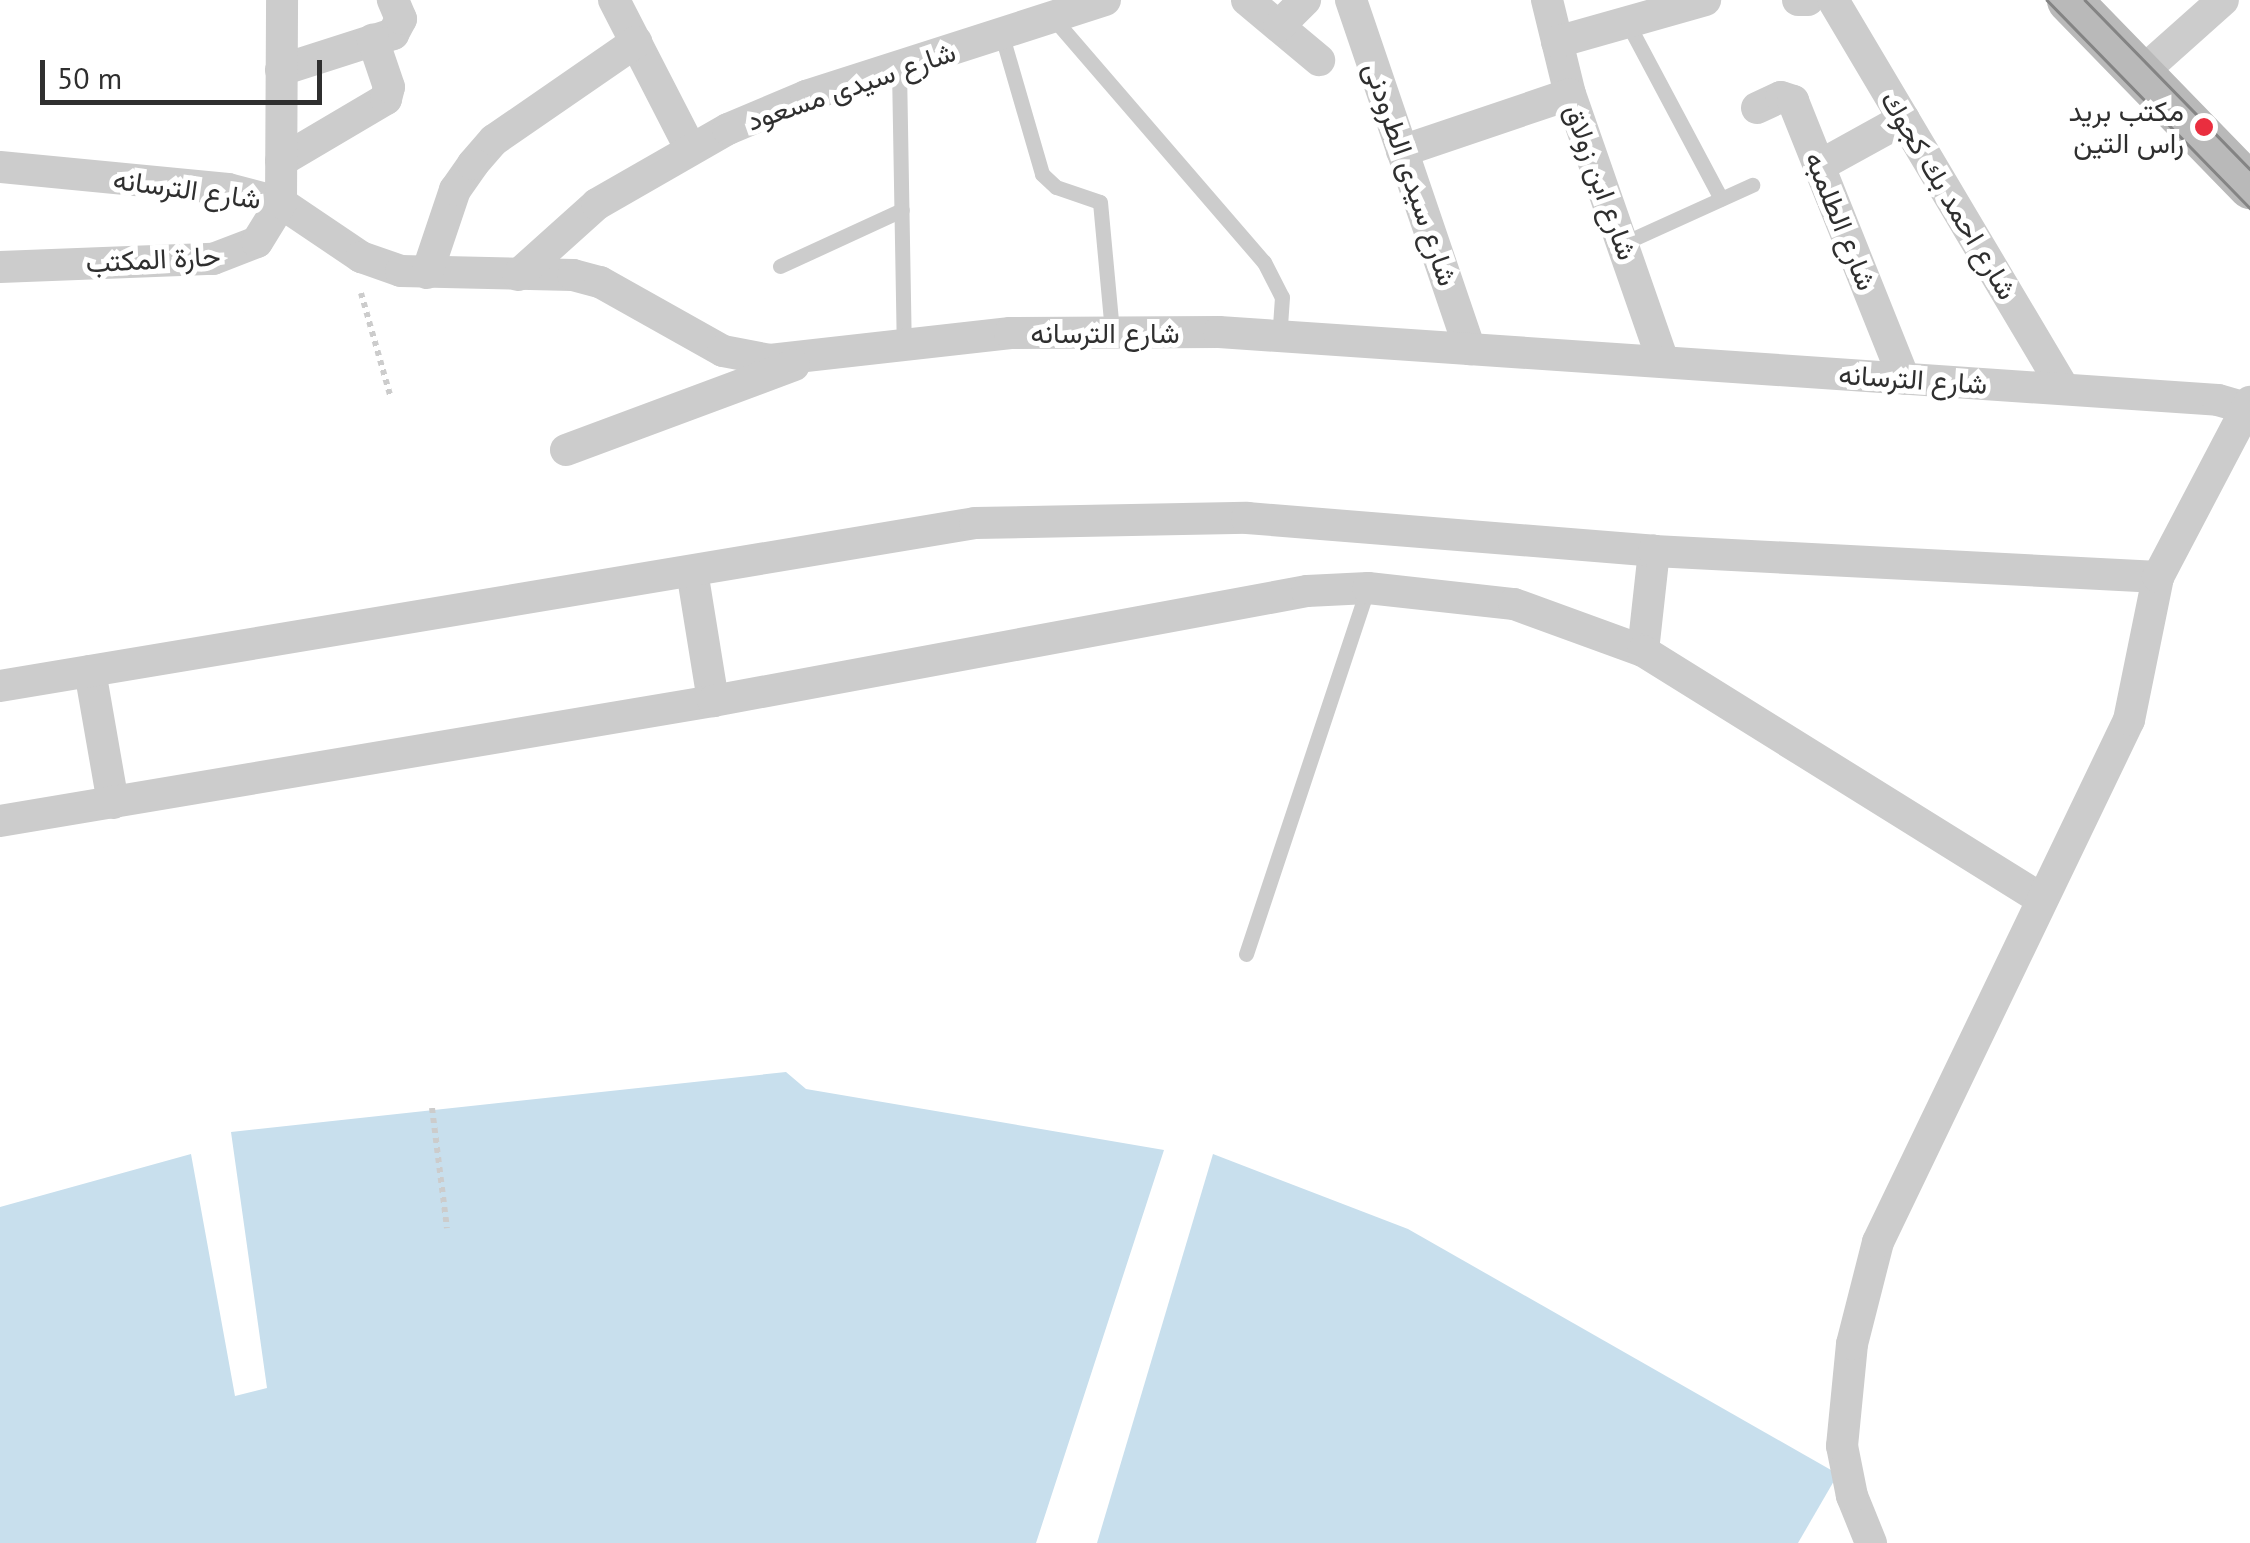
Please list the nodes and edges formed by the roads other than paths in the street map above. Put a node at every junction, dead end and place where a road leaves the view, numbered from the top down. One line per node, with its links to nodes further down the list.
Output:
1 (282, 0): 24 (street)
2 (393, 0): 19 (street)
3 (614, 0): 20 (street)
4 (1247, 0): 17 (street)
5 (1305, 0): 17 (street)
6 (1352, 0): 30 (street, شارع سيدى الطرودنى)
7 (1547, 0): 21 (street, شارع ابن زولاق)
8 (1705, 0): 16 (street)
9 (1798, 0): 10 (street)
10 (1808, 0)
11 (1834, 0): 28 (street, شارع احمد بك كجوك)
12 (2070, 0): 25 (main road)
13 (2223, 0): 25 (street)
14 (1100, 1): 15 (street, شارع سيدى مسعود)
15 (1054, 19): 18 (street, شارع سيدى مسعود); 45 (lane)
16 (1627, 22): 21 (street); 36 (lane)
17 (1279, 26): 22 (street)
18 (1002, 36): 23 (street, شارع سيدى مسعود); 44 (lane)
19 (373, 40): 24 (street); 31 (street)
20 (636, 42): 29 (street); 42 (street)
21 (1557, 42): 26 (street, شارع ابن زولاق)
22 (1319, 60)
23 (899, 69): 29 (street, شارع سيدى مسعود); 38 (lane)
24 (281, 70): 31 (street)
25 (2140, 74): 35 (main road)
26 (1570, 94): 30 (street); 39 (street, شارع ابن زولاق)
27 (1756, 108): 32 (street, شارع الطلمبه)
28 (1904, 119): 32 (street); 51 (street, شارع احمد بك كجوك)
29 (690, 148): 43 (street, شارع سيدى مسعود)
30 (1402, 150): 47 (street, شارع سيدى الطرودنى)
31 (281, 161): 37 (street)
32 (1819, 166): 50 (street, شارع الطلمبه)
33 (0, 167): 37 (street, شارع الترسانه)
34 (1752, 185): 36 (lane)
35 (2250, 186)
36 (1721, 199): 39 (lane)
37 (281, 203): 41 (street, حارة المكتب); 42 (street, شارع الترسانه)
38 (902, 210): 40 (lane); 46 (lane)
39 (1624, 243): 49 (street, شارع ابن زولاق)
40 (780, 266)
41 (0, 267)
42 (427, 273): 43 (street, شارع الترسانه)
43 (518, 275): 48 (street, شارع الترسانه)
44 (1112, 332): 45 (street, شارع الترسانه); 46 (street, شارع الترسانه)
45 (1279, 336): 47 (street, شارع الترسانه)
46 (904, 346): 48 (street, شارع الترسانه)
47 (1470, 349): 49 (street, شارع الترسانه)
48 (817, 356): 53 (street)
49 (1663, 361): 50 (street, شارع الترسانه)
50 (1904, 379): 51 (street, شارع الترسانه)
51 (2064, 389): 52 (street, شارع الترسانه)
52 (2249, 406): 56 (street)
53 (566, 450)
54 (1654, 551): 55 (street); 56 (street); 58 (street)
55 (692, 571): 59 (street); 61 (street)
56 (2158, 577): 64 (street)
57 (1368, 588): 58 (street); 61 (street); 65 (lane)
58 (1643, 651): 64 (street)
59 (90, 671): 60 (street); 62 (street)
60 (0, 686)
61 (712, 701): 62 (street)
62 (113, 802): 63 (street)
63 (0, 820)
64 (2040, 898): 66 (street)
65 (1246, 954)
66 (1871, 1543)

